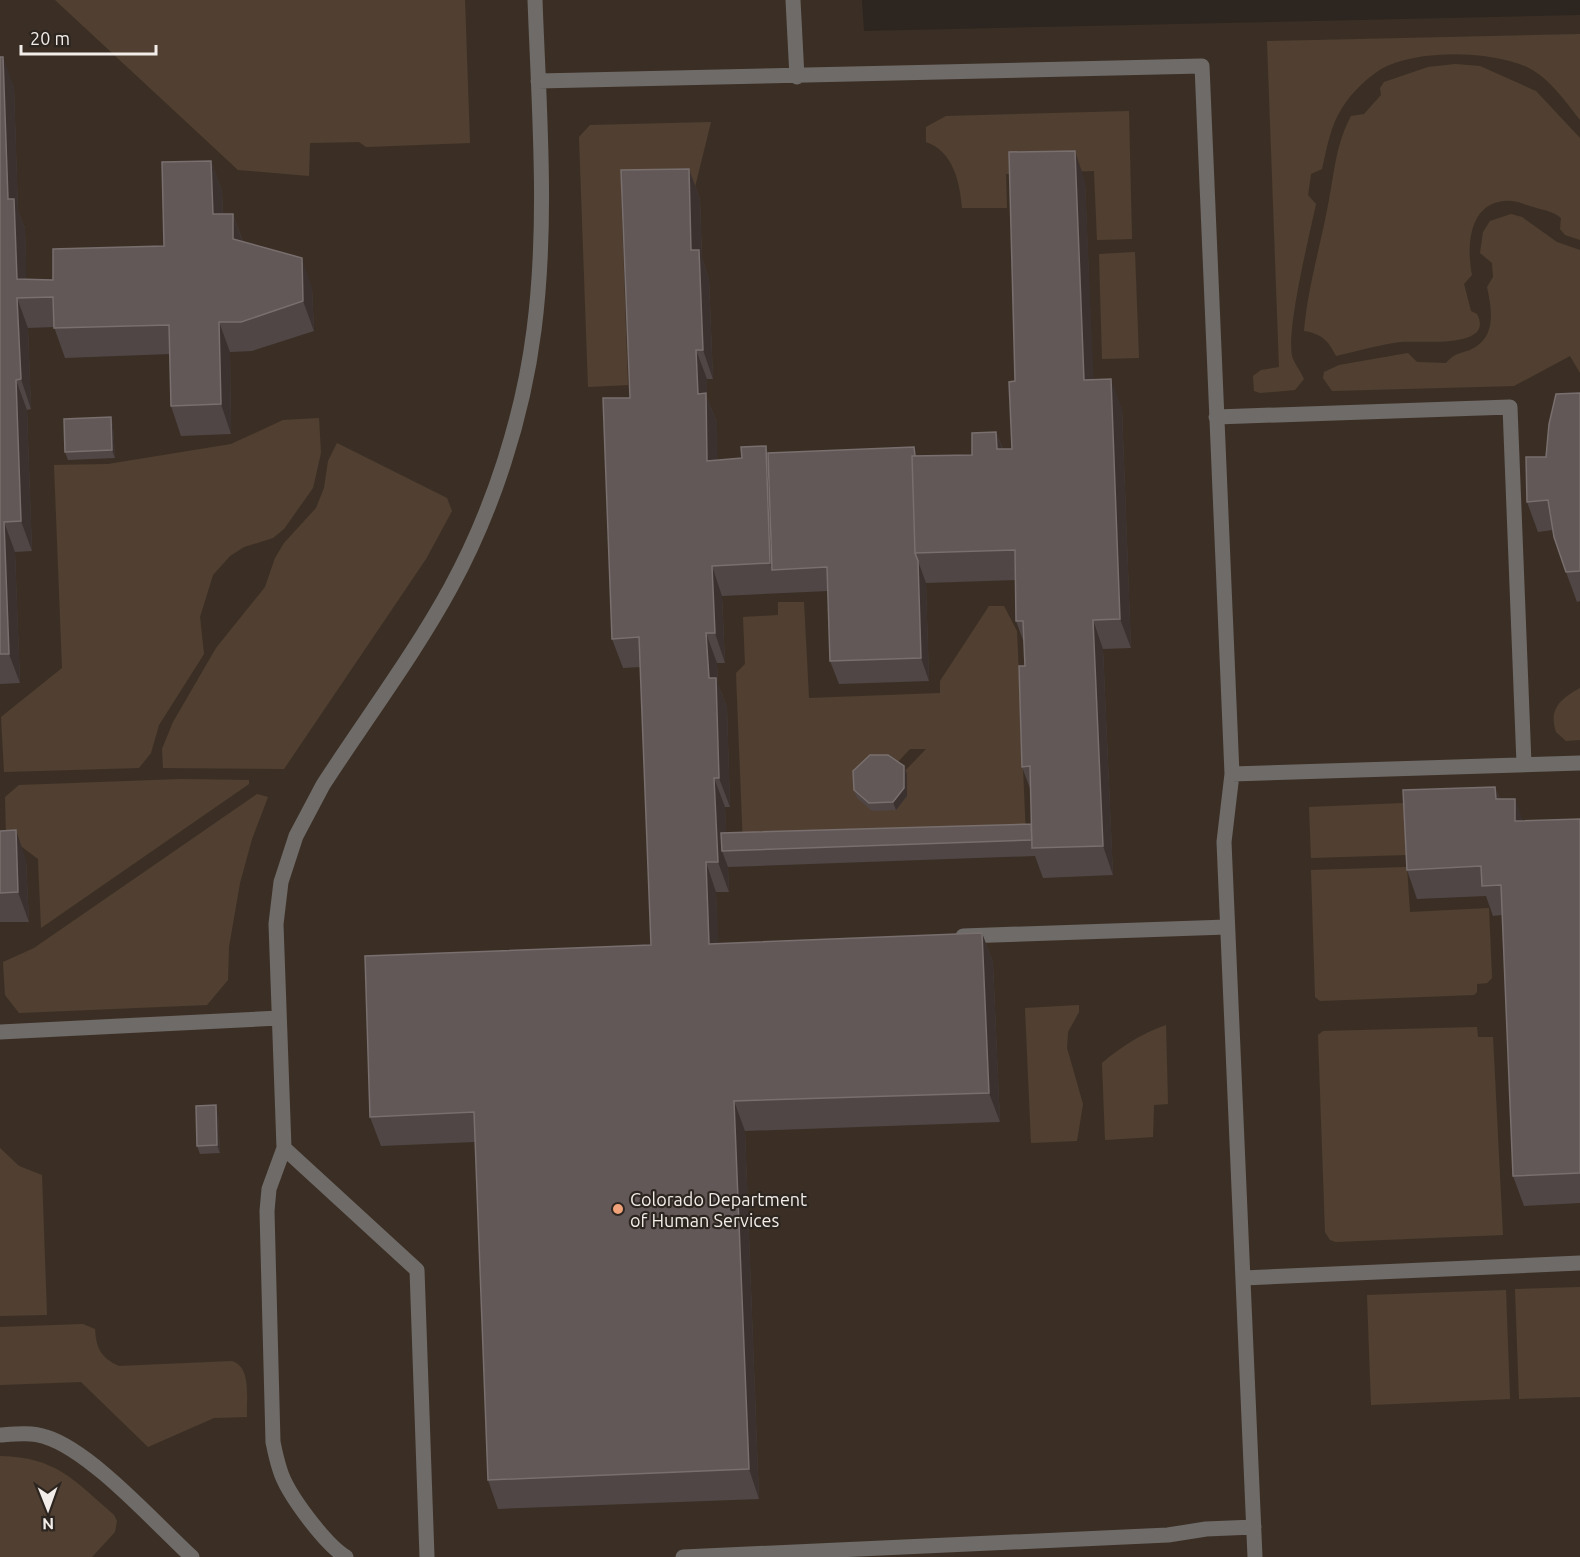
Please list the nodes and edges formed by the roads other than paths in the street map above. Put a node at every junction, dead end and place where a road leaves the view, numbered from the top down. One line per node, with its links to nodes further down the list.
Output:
1 (535, 0): 4 (street)
2 (793, 0): 3 (street)
3 (797, 77): 4 (street); 5 (street)
4 (538, 81): 11 (street)
5 (1216, 417): 7 (street); 8 (street)
6 (1580, 763): 7 (street)
7 (1524, 764): 8 (street)
8 (1232, 774): 9 (street)
9 (1227, 927): 10 (street); 15 (street)
10 (950, 937)
11 (279, 1018): 12 (street); 13 (street)
12 (0, 1032)
13 (284, 1148): 19 (street); 20 (street)
14 (1580, 1263): 15 (street)
15 (1243, 1278): 17 (street)
16 (0, 1435): 18 (street)
17 (1254, 1527): 21 (street); 22 (street)
18 (192, 1557)
19 (346, 1557)
20 (427, 1557)
21 (683, 1557)
22 (1255, 1557)

